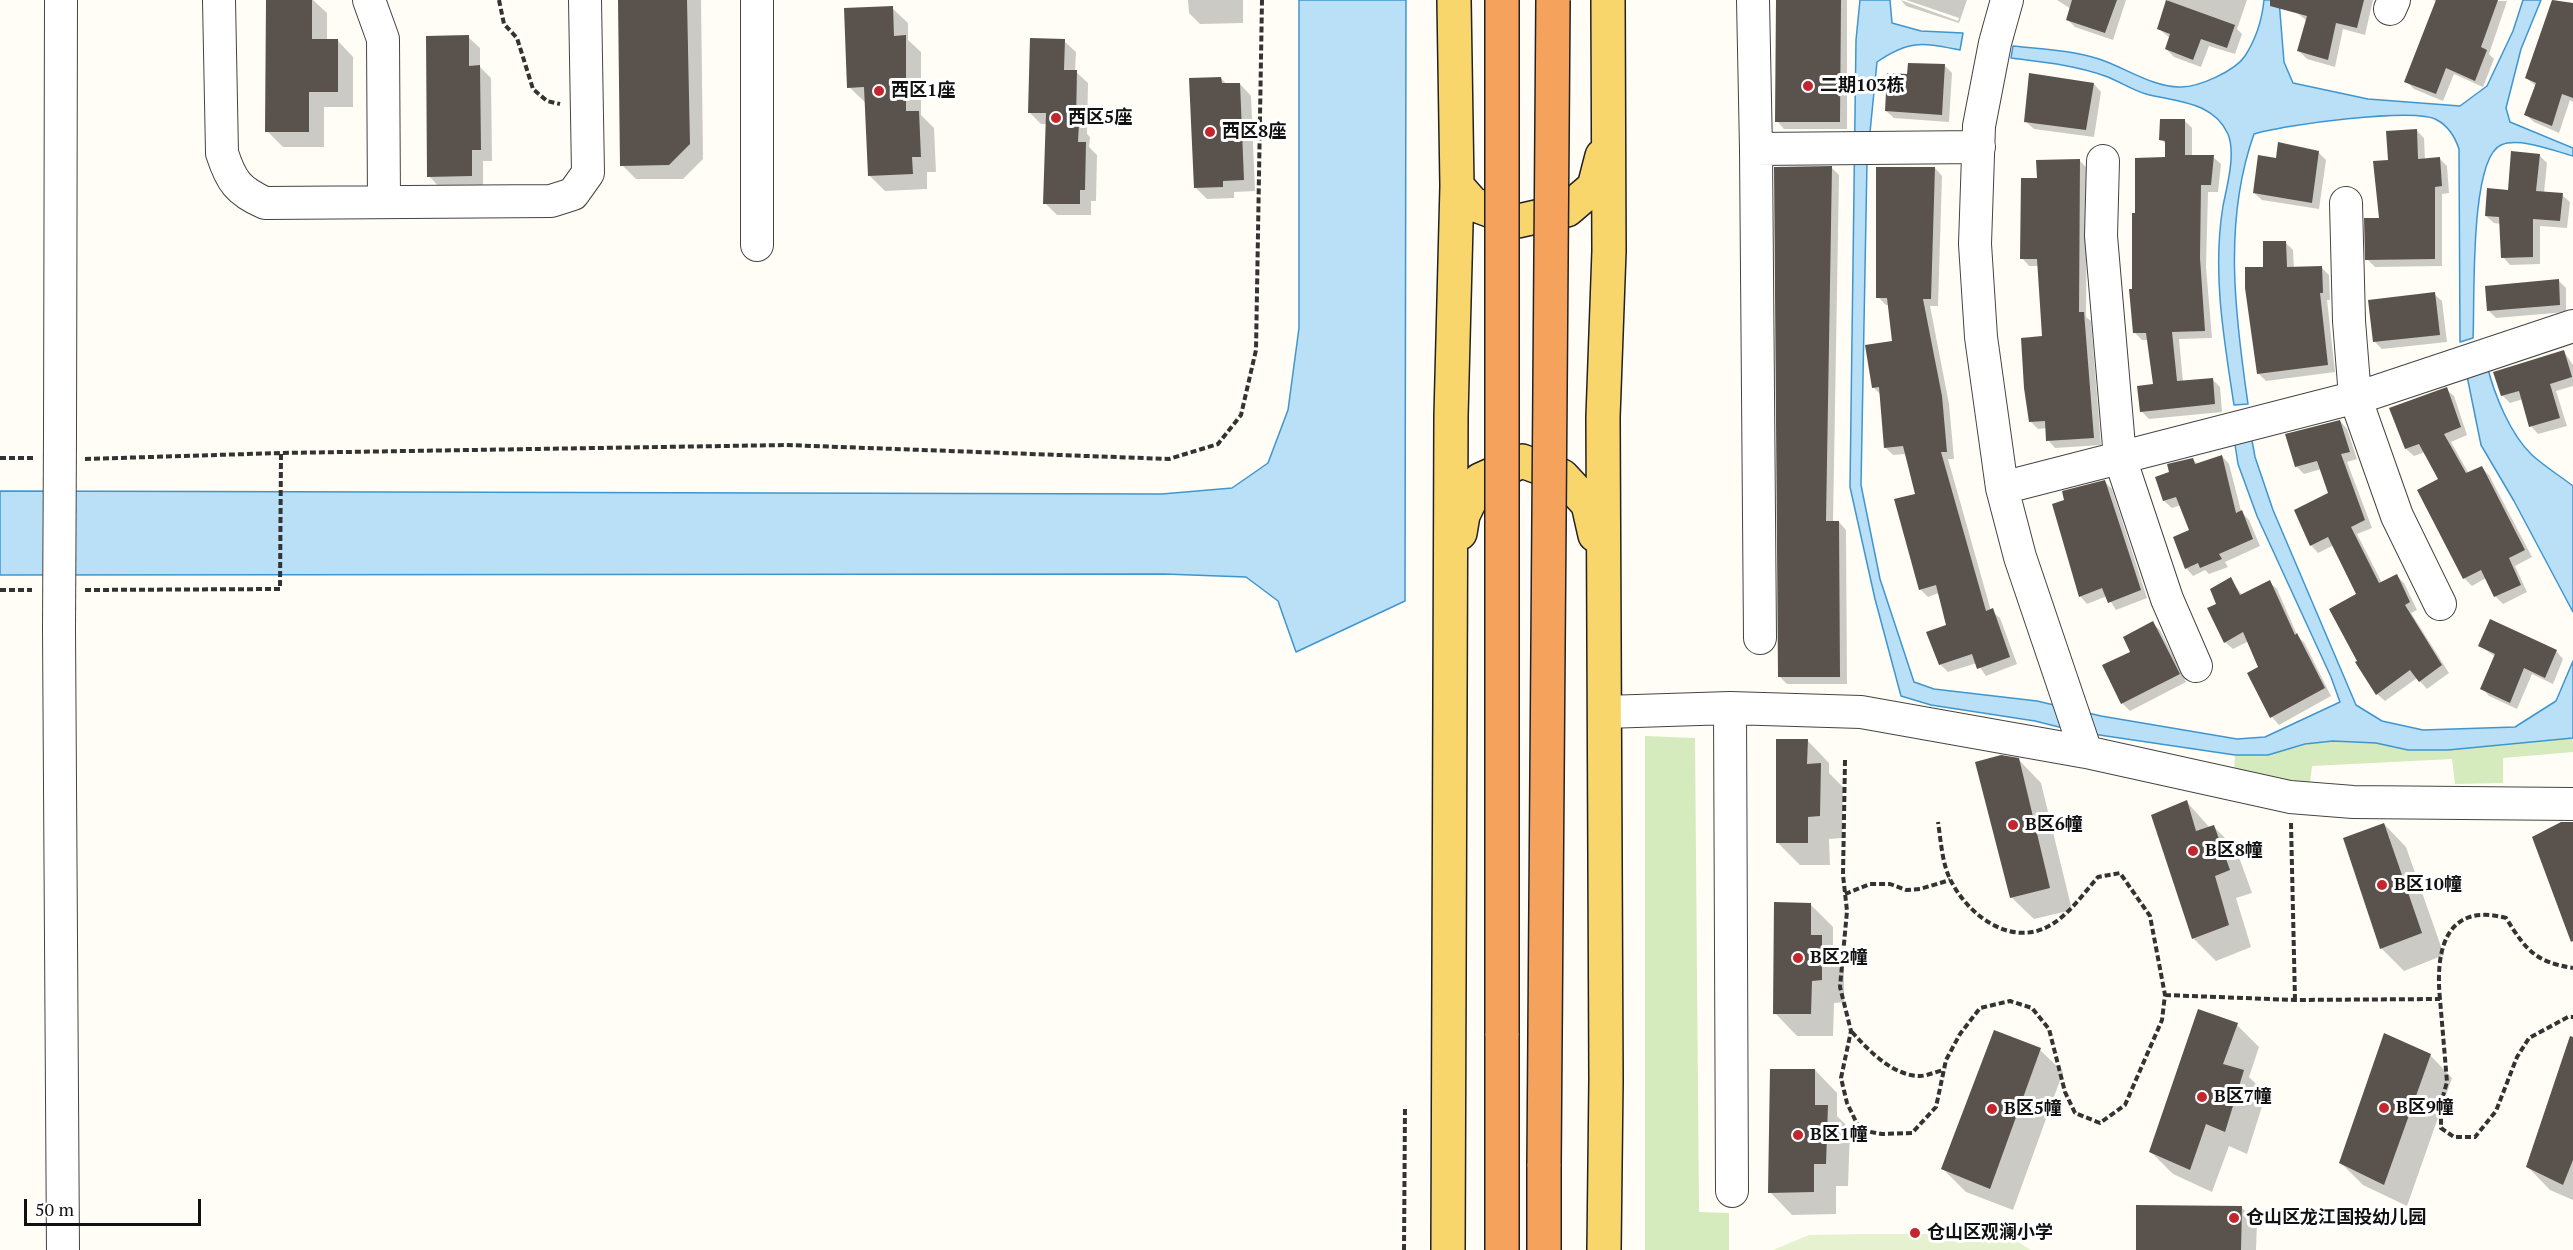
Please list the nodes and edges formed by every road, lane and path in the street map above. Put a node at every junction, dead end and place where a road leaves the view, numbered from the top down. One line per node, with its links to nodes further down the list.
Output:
1 (61, 0): 25 (street)
2 (219, 0): 20 (street)
3 (369, 0): 20 (street)
4 (499, 0): 14 (path)
5 (585, 0): 14 (street)
6 (758, 0): 22 (street)
7 (1262, 0): 26 (path)
8 (1454, 0): 19 (main road)
9 (1502, 0): 59 (highway, bridge)
10 (1553, 0): 60 (highway, bridge)
11 (1608, 0): 15 (main road)
12 (1753, 0): 17 (street)
13 (2007, 0): 16 (street)
14 (587, 106): 20 (street)
15 (1608, 132): 19 (main road); 30 (main road)
16 (1979, 147): 17 (street); 29 (street)
17 (1756, 149): 36 (street)
18 (2103, 161): 28 (street)
19 (1457, 186): 31 (main road)
20 (384, 202)
21 (2346, 203): 24 (street)
22 (758, 245)
23 (2573, 326): 24 (street)
24 (2355, 397): 28 (street); 35 (street)
25 (60, 450): 26 (path); 27 (path); 56 (street, bridge)
26 (281, 453): 34 (path)
27 (0, 458)
28 (2120, 458): 29 (street); 37 (street)
29 (2002, 488): 40 (street)
30 (1603, 572): 31 (main road); 39 (main road)
31 (1452, 574): 58 (main road)
32 (0, 590): 33 (path)
33 (35, 590)
34 (82, 590)
35 (2440, 604)
36 (1760, 638)
37 (2196, 666)
38 (1730, 708): 39 (street); 40 (street); 55 (street)
39 (1605, 712): 61 (main road)
40 (2079, 731): 42 (street)
41 (1845, 760): 46 (path)
42 (2290, 797): 43 (street); 49 (path)
43 (2573, 804)
44 (1938, 822): 45 (path)
45 (1950, 880): 46 (path); 48 (path)
46 (1845, 894): 52 (path)
47 (2573, 968): 50 (path)
48 (2165, 994): 49 (path); 53 (path)
49 (2295, 999): 50 (path)
50 (2440, 999): 51 (path)
51 (2573, 1017)
52 (1851, 1031): 53 (path); 53 (path)
53 (1944, 1070)
54 (1405, 1106): 57 (path)
55 (1732, 1191)
56 (63, 1250)
57 (1404, 1250)
58 (1448, 1250)
59 (1502, 1250)
60 (1544, 1250)
61 (1604, 1250)

